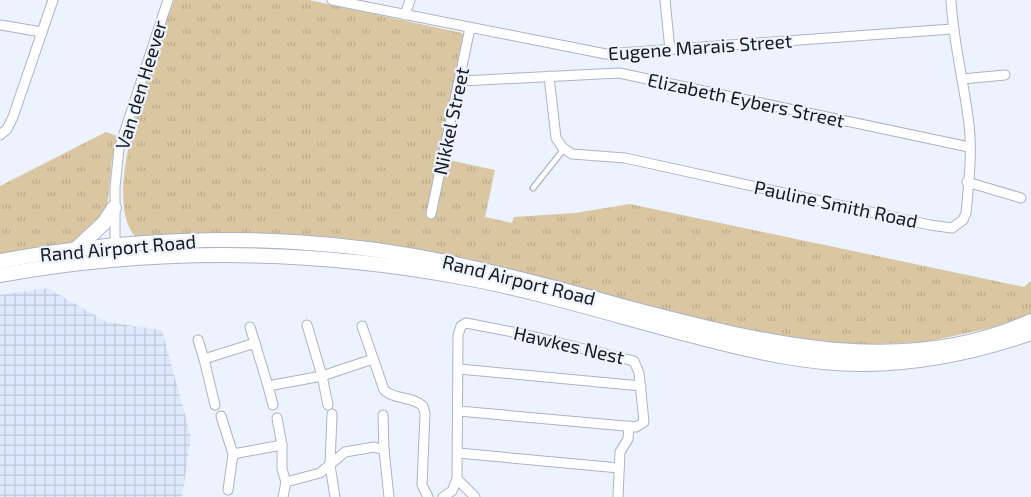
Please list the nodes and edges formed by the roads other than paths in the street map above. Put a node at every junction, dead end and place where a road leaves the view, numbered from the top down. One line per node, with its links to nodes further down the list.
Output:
1 (53, 0): 11 (street)
2 (168, 0): 23 (street, Van den Heever)
3 (332, 0): 7 (street, Eugene Marais Street)
4 (410, 0): 7 (street)
5 (665, 0): 12 (street)
6 (951, 0): 10 (street, Pauline Smith Road)
7 (405, 15): 9 (street, Eugene Marais Street)
8 (0, 25): 11 (street)
9 (470, 28): 12 (street, Eugene Marais Street); 16 (street, Nikkel Street)
10 (952, 29): 12 (street, Eugene Marais Street); 15 (street, Pauline Smith Road)
11 (42, 32): 17 (street)
12 (670, 50)
13 (1005, 75): 15 (street)
14 (549, 76): 16 (street, Elizabeth Eybers Street); 18 (street, Elizabeth Eybers Street); 19 (street)
15 (962, 78): 18 (street, Pauline Smith Road)
16 (461, 81): 24 (street, Nikkel Street)
17 (0, 135)
18 (969, 147): 20 (street, Pauline Smith Road)
19 (564, 149): 20 (street, Pauline Smith Road); 21 (lane)
20 (967, 182): 22 (street)
21 (533, 188)
22 (1021, 198)
23 (114, 208): 25 (main road); 26 (street, Van den Heever)
24 (431, 214)
25 (75, 250): 26 (main road, Rand Airport Road); 27 (main road, Rand Airport Road)
26 (115, 253): 28 (main road, Rand Airport Road); 29 (main road, Rand Airport Road); 33 (main road, Rand Airport Road)
27 (0, 261)
28 (0, 276)
29 (1031, 320)
30 (306, 325): 39 (street)
31 (362, 326): 37 (street)
32 (250, 327): 35 (street)
33 (1031, 333)
34 (198, 340): 36 (street)
35 (255, 343): 36 (street); 40 (street)
36 (204, 359): 42 (street)
37 (373, 359): 39 (street); 63 (street)
38 (459, 369): 41 (street); 41 (street, Hawkes Nest); 45 (street, Hawkes Nest)
39 (322, 376): 40 (street); 44 (street)
40 (268, 386): 43 (street)
41 (641, 386): 50 (street, Hawkes Nest)
42 (216, 405)
43 (273, 405)
44 (328, 405)
45 (459, 411): 50 (street); 53 (street, Hawkes Nest)
46 (332, 414): 55 (street)
47 (383, 415): 52 (street)
48 (221, 416): 54 (street)
49 (277, 418): 51 (street)
50 (629, 426): 56 (street)
51 (282, 445): 54 (street); 58 (street)
52 (384, 450): 55 (street); 62 (street)
53 (458, 453): 56 (street); 57 (street, Hawkes Nest)
54 (233, 454): 59 (street)
55 (330, 465): 58 (street); 61 (street)
56 (620, 468): 66 (street)
57 (457, 479): 64 (street); 65 (street)
58 (286, 482): 60 (street)
59 (228, 490)
60 (283, 497)
61 (336, 497)
62 (389, 497)
63 (428, 497)
64 (443, 497)
65 (475, 497)
66 (618, 497)

